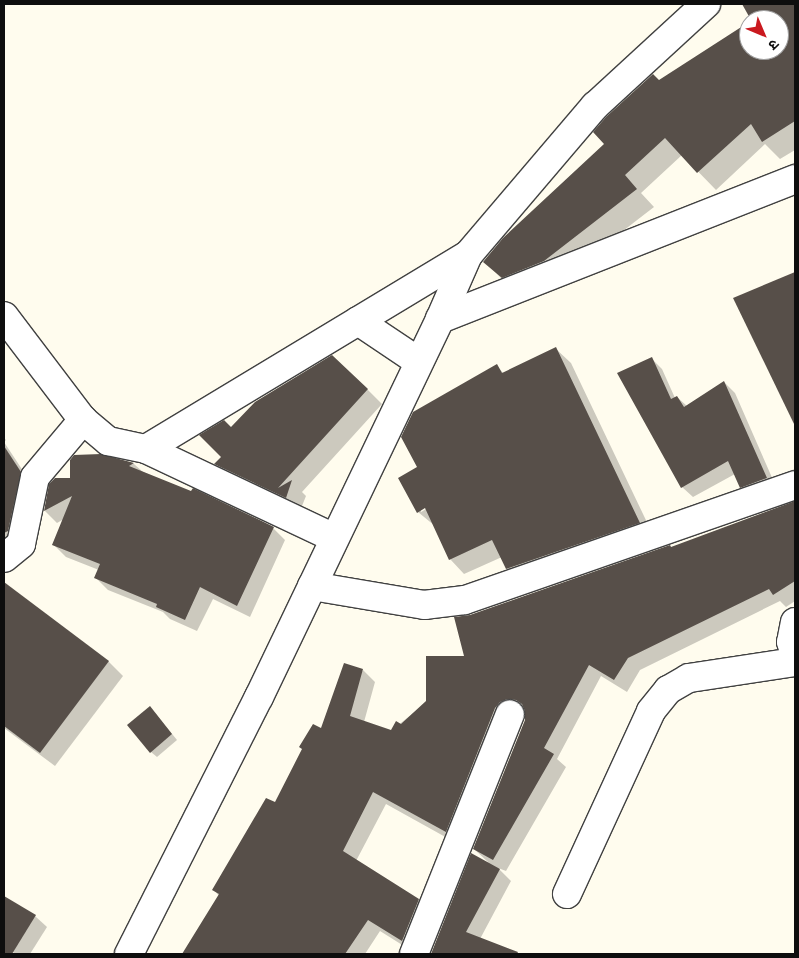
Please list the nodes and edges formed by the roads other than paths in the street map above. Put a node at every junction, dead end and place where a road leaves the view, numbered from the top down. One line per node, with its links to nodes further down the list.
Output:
1 (706, 4): 3 (street)
2 (795, 179): 4 (street)
3 (468, 255): 4 (street); 5 (street)
4 (440, 319): 7 (street)
5 (358, 321): 7 (street); 9 (street)
6 (8, 332): 8 (street)
7 (419, 362): 11 (street)
8 (83, 420): 9 (street); 12 (street)
9 (146, 449): 11 (street)
10 (795, 485): 13 (street)
11 (334, 538): 13 (street)
12 (12, 551)
13 (312, 586): 19 (street)
14 (795, 622): 15 (street)
15 (795, 654)
16 (795, 662): 18 (street)
17 (510, 714): 20 (street)
18 (567, 894)
19 (129, 954)
20 (414, 954)

